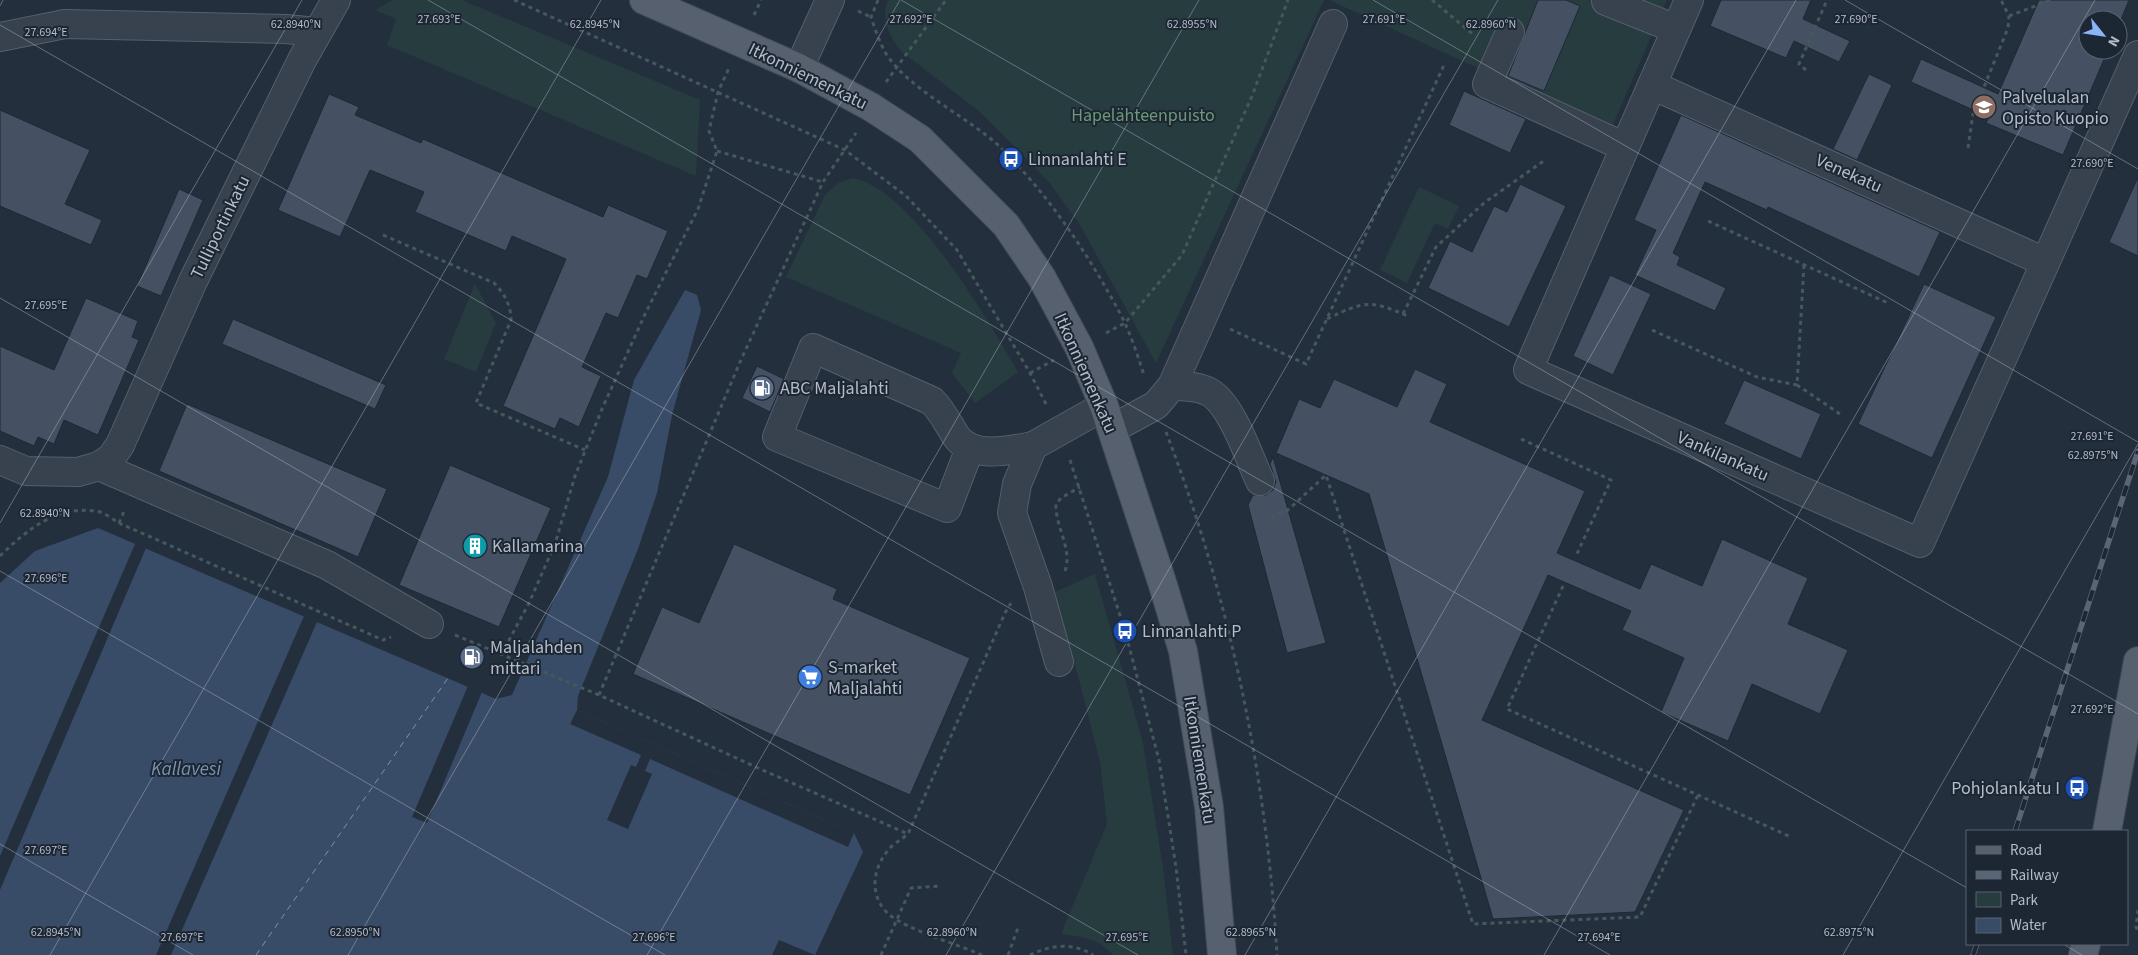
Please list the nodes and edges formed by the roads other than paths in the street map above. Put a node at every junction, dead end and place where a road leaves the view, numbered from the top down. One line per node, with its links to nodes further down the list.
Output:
1 (336, 0): 8 (street, Tulliportinkatu)
2 (644, 0): 12 (main road, Itkonniemenkatu)
3 (830, 0): 12 (street)
4 (1689, 0): 7 (street, Vankilankatu)
5 (1606, 1): 7 (street)
6 (1333, 24): 16 (street)
7 (1676, 29): 13 (street, Vankilankatu)
8 (317, 32): 9 (street); 21 (street, Tulliportinkatu)
9 (0, 37)
10 (1506, 42): 14 (street)
11 (2138, 55): 15 (street)
12 (799, 68): 17 (main road, Itkonniemenkatu)
13 (1652, 85): 14 (street, Vankilankatu); 15 (street, Venekatu)
14 (1625, 147): 15 (street, Vankilankatu)
15 (2045, 262)
16 (1172, 386): 17 (street); 22 (street)
17 (1108, 417): 18 (street); 27 (main road, Itkonniemenkatu)
18 (1033, 446): 19 (street); 25 (street)
19 (970, 448): 19 (street)
20 (0, 460): 21 (street)
21 (105, 462): 23 (street)
22 (1260, 482)
23 (429, 624)
24 (2138, 661): 26 (main road)
25 (1058, 662)
26 (2107, 830)
27 (1222, 955)

